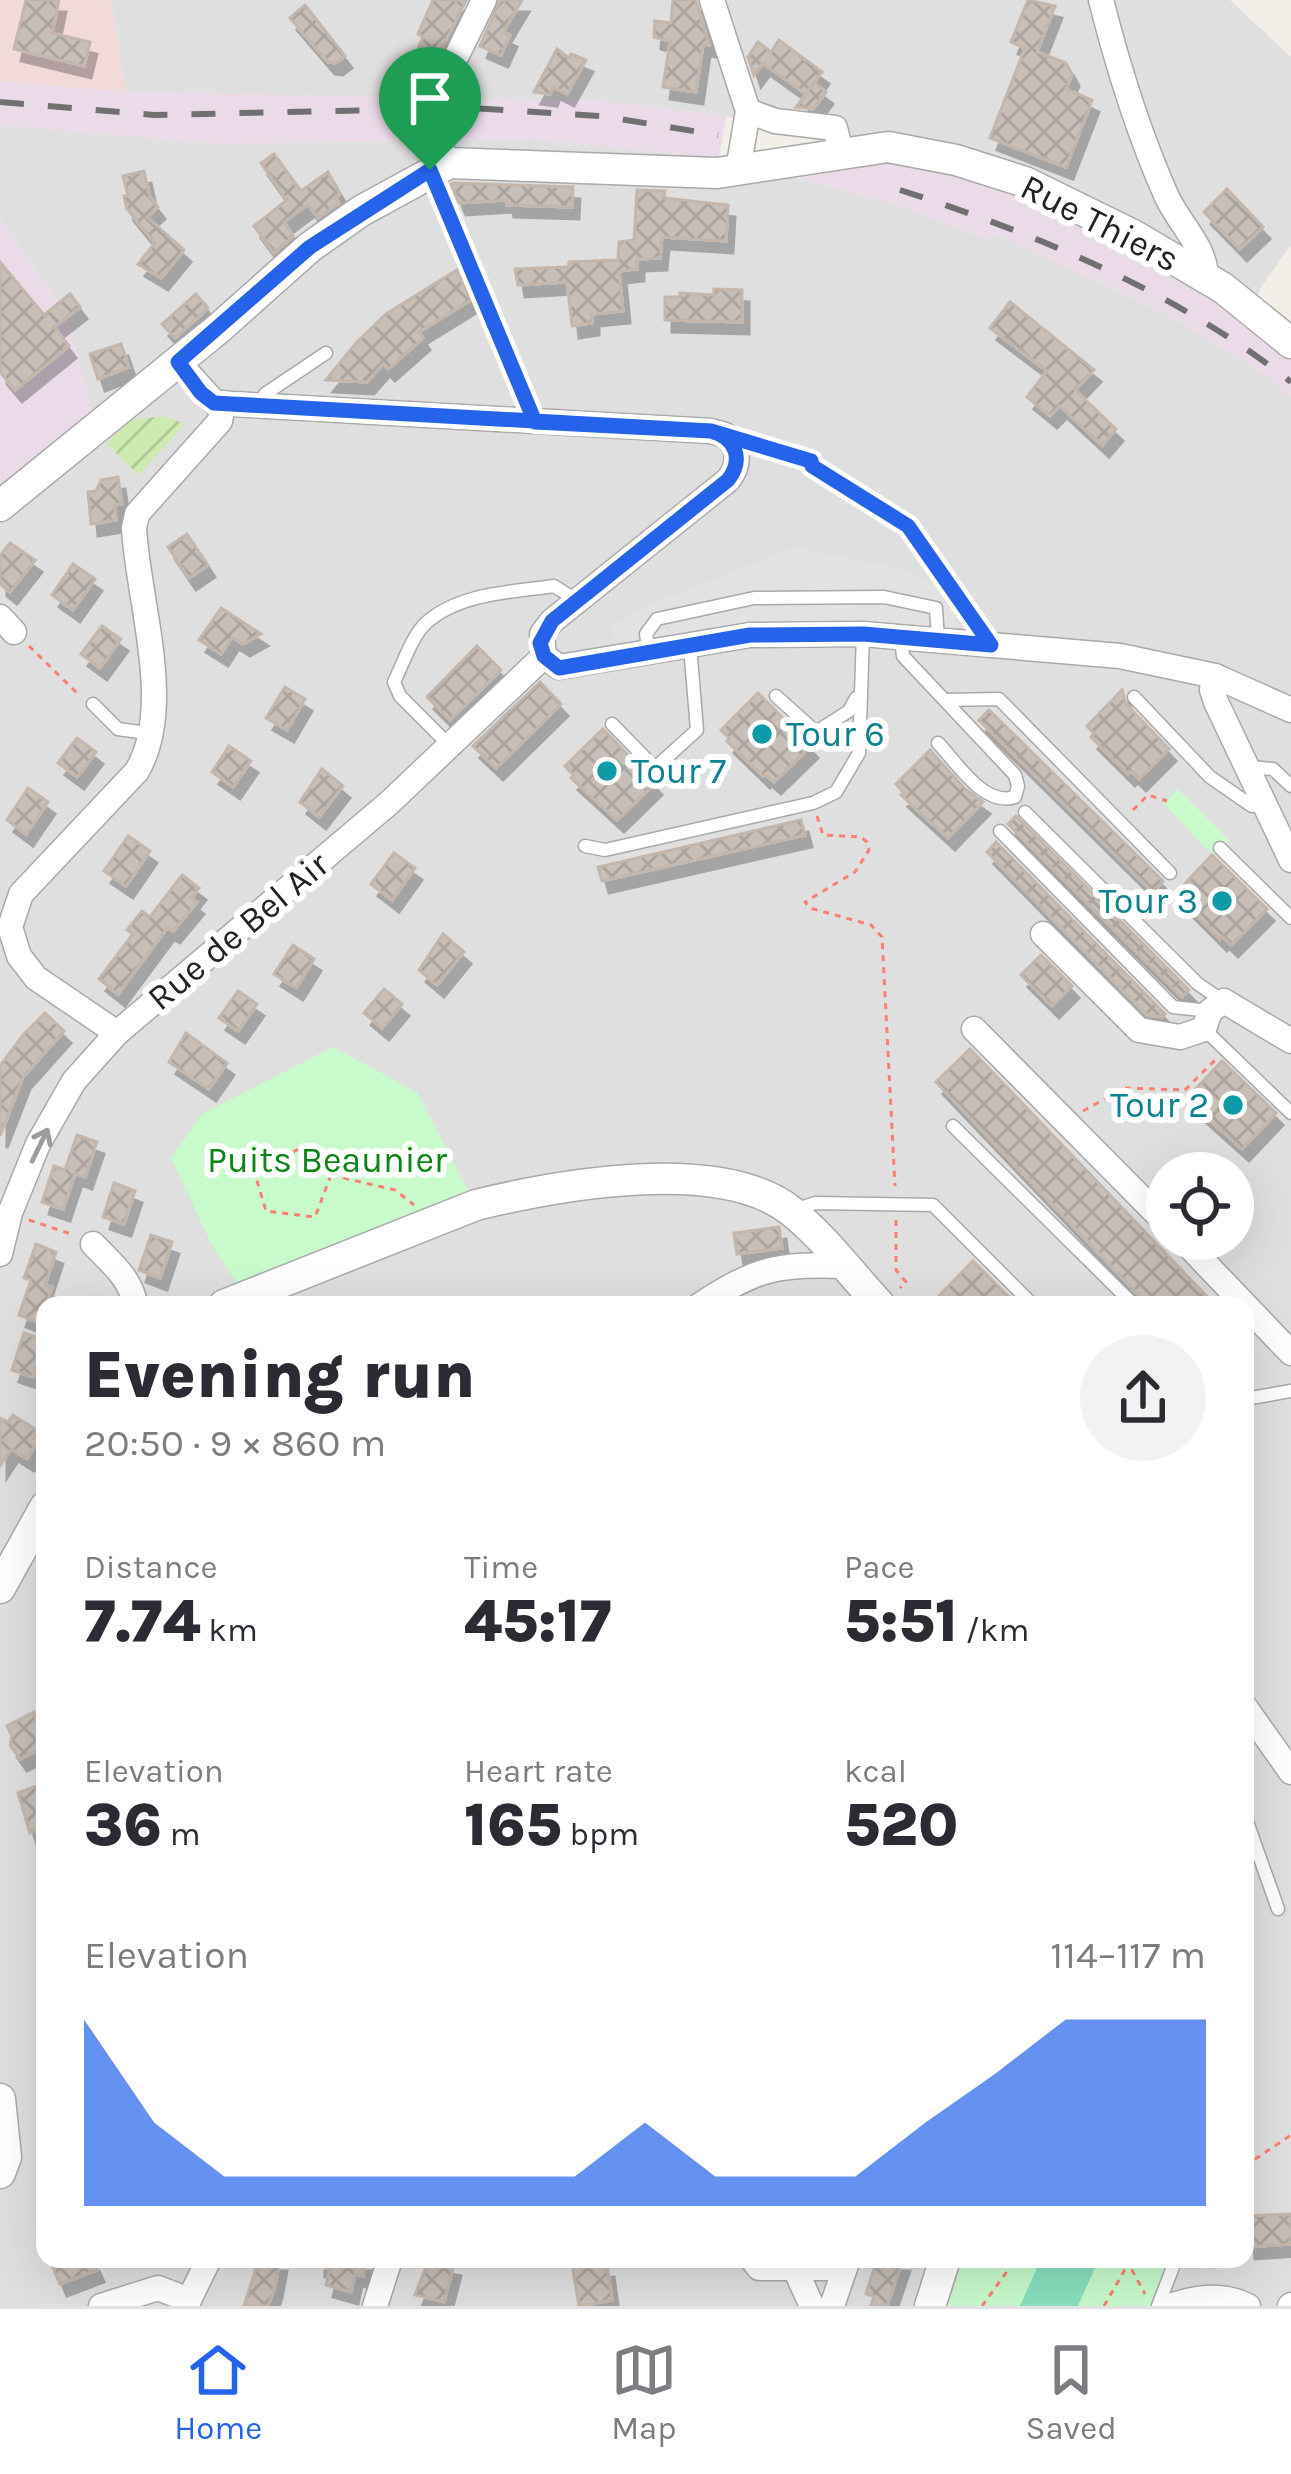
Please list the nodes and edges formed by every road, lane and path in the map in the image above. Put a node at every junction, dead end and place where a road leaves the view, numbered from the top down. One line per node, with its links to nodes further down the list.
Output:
1 (484, 0): 6 (street, bridge)
2 (712, 0): 4 (street)
3 (1101, 0): 8 (street)
4 (748, 111): 5 (street); 7 (street)
5 (841, 152): 7 (street, Rue Thiers); 8 (street, Rue Thiers)
6 (441, 161): 7 (street, Rue Thiers); 11 (street); 14 (path)
7 (738, 170)
8 (1206, 278): 9 (street, Rue Thiers)
9 (1291, 343)
10 (326, 353): 13 (lane)
11 (178, 362): 12 (street); 16 (street)
12 (223, 403): 13 (street); 34 (street)
13 (260, 405): 14 (street)
14 (535, 422): 17 (street)
15 (751, 443): 22 (path)
16 (0, 506)
17 (577, 601): 25 (street, Rue de Bel Air); 36 (lane)
18 (7, 624): 31 (path)
19 (863, 634): 20 (street); 23 (street); 27 (lane)
20 (901, 637): 21 (street); 30 (lane)
21 (938, 640): 22 (street); 24 (lane)
22 (991, 645): 26 (street)
23 (691, 646): 24 (street); 33 (lane)
24 (650, 655): 25 (street)
25 (544, 656): 36 (street, Rue de Bel Air)
26 (1215, 676): 32 (street); 37 (street)
27 (859, 693): 28 (lane); 45 (lane)
28 (776, 696)
29 (1134, 697): 40 (lane)
30 (946, 700): 35 (lane); 42 (lane)
31 (93, 704): 34 (lane)
32 (1291, 710)
33 (612, 724)
34 (154, 734): 53 (street)
35 (938, 743)
36 (448, 744): 53 (street, Rue de Bel Air)
37 (1250, 767): 38 (lane); 40 (street)
38 (1291, 786)
39 (1167, 801): 42 (path)
40 (1265, 802): 47 (street)
41 (1025, 812): 51 (lane)
42 (1120, 823): 48 (lane)
43 (1000, 831): 51 (lane)
44 (823, 835): 61 (path)
45 (585, 846)
46 (1220, 848): 49 (lane)
47 (1291, 860)
48 (1170, 873)
49 (1291, 918)
50 (1043, 934): 51 (street)
51 (1213, 1014): 54 (street); 55 (lane)
52 (974, 1029): 57 (street)
53 (118, 1033): 63 (street, Rue de Bel Air, one-way to 53)
54 (1291, 1041)
55 (1226, 1050): 56 (lane); 57 (path)
56 (1291, 1113)
57 (1068, 1125): 60 (street)
58 (953, 1126): 75 (lane)
59 (331, 1175): 59 (path); 64 (path)
60 (1146, 1203)
61 (896, 1206): 62 (lane); 73 (path); 74 (lane)
62 (792, 1211): 64 (street); 68 (street)
63 (10, 1213): 65 (path); 66 (street, Rue de Bel Air)
64 (432, 1223): 70 (street)
65 (93, 1244): 69 (street)
66 (0, 1254)
67 (1202, 1260): 76 (street)
68 (844, 1266): 71 (street); 72 (street)
69 (135, 1296)
70 (247, 1296)
71 (714, 1296)
72 (883, 1296)
73 (891, 1296)
74 (1024, 1296)
75 (1125, 1296)
76 (1236, 1296)
77 (1254, 1315): 78 (street)
78 (1291, 1354)
79 (1291, 1391): 80 (lane)
80 (1254, 1398)
81 (36, 1523): 82 (street)
82 (0, 1588)
83 (1254, 1720): 84 (street)
84 (1291, 1772)
85 (1254, 1842): 86 (lane)
86 (1278, 1910)
87 (0, 2099): 90 (street)
88 (1291, 2135): 89 (path)
89 (1254, 2160)
90 (0, 2173)
91 (204, 2268): 102 (street)
92 (387, 2268): 104 (street)
93 (759, 2268): 101 (street)
94 (805, 2268): 101 (street)
95 (845, 2268): 106 (street)
96 (943, 2268): 107 (street)
97 (1009, 2268): 108 (path)
98 (1124, 2268): 109 (path)
99 (1131, 2268): 110 (path)
100 (1172, 2268): 110 (lane)
101 (795, 2269): 105 (street)
102 (187, 2303): 103 (street)
103 (100, 2306)
104 (375, 2306)
105 (812, 2306)
106 (832, 2306)
107 (930, 2306)
108 (982, 2306)
109 (1105, 2306)
110 (1155, 2306)
111 (1170, 2306): 112 (street)
112 (1248, 2306)

